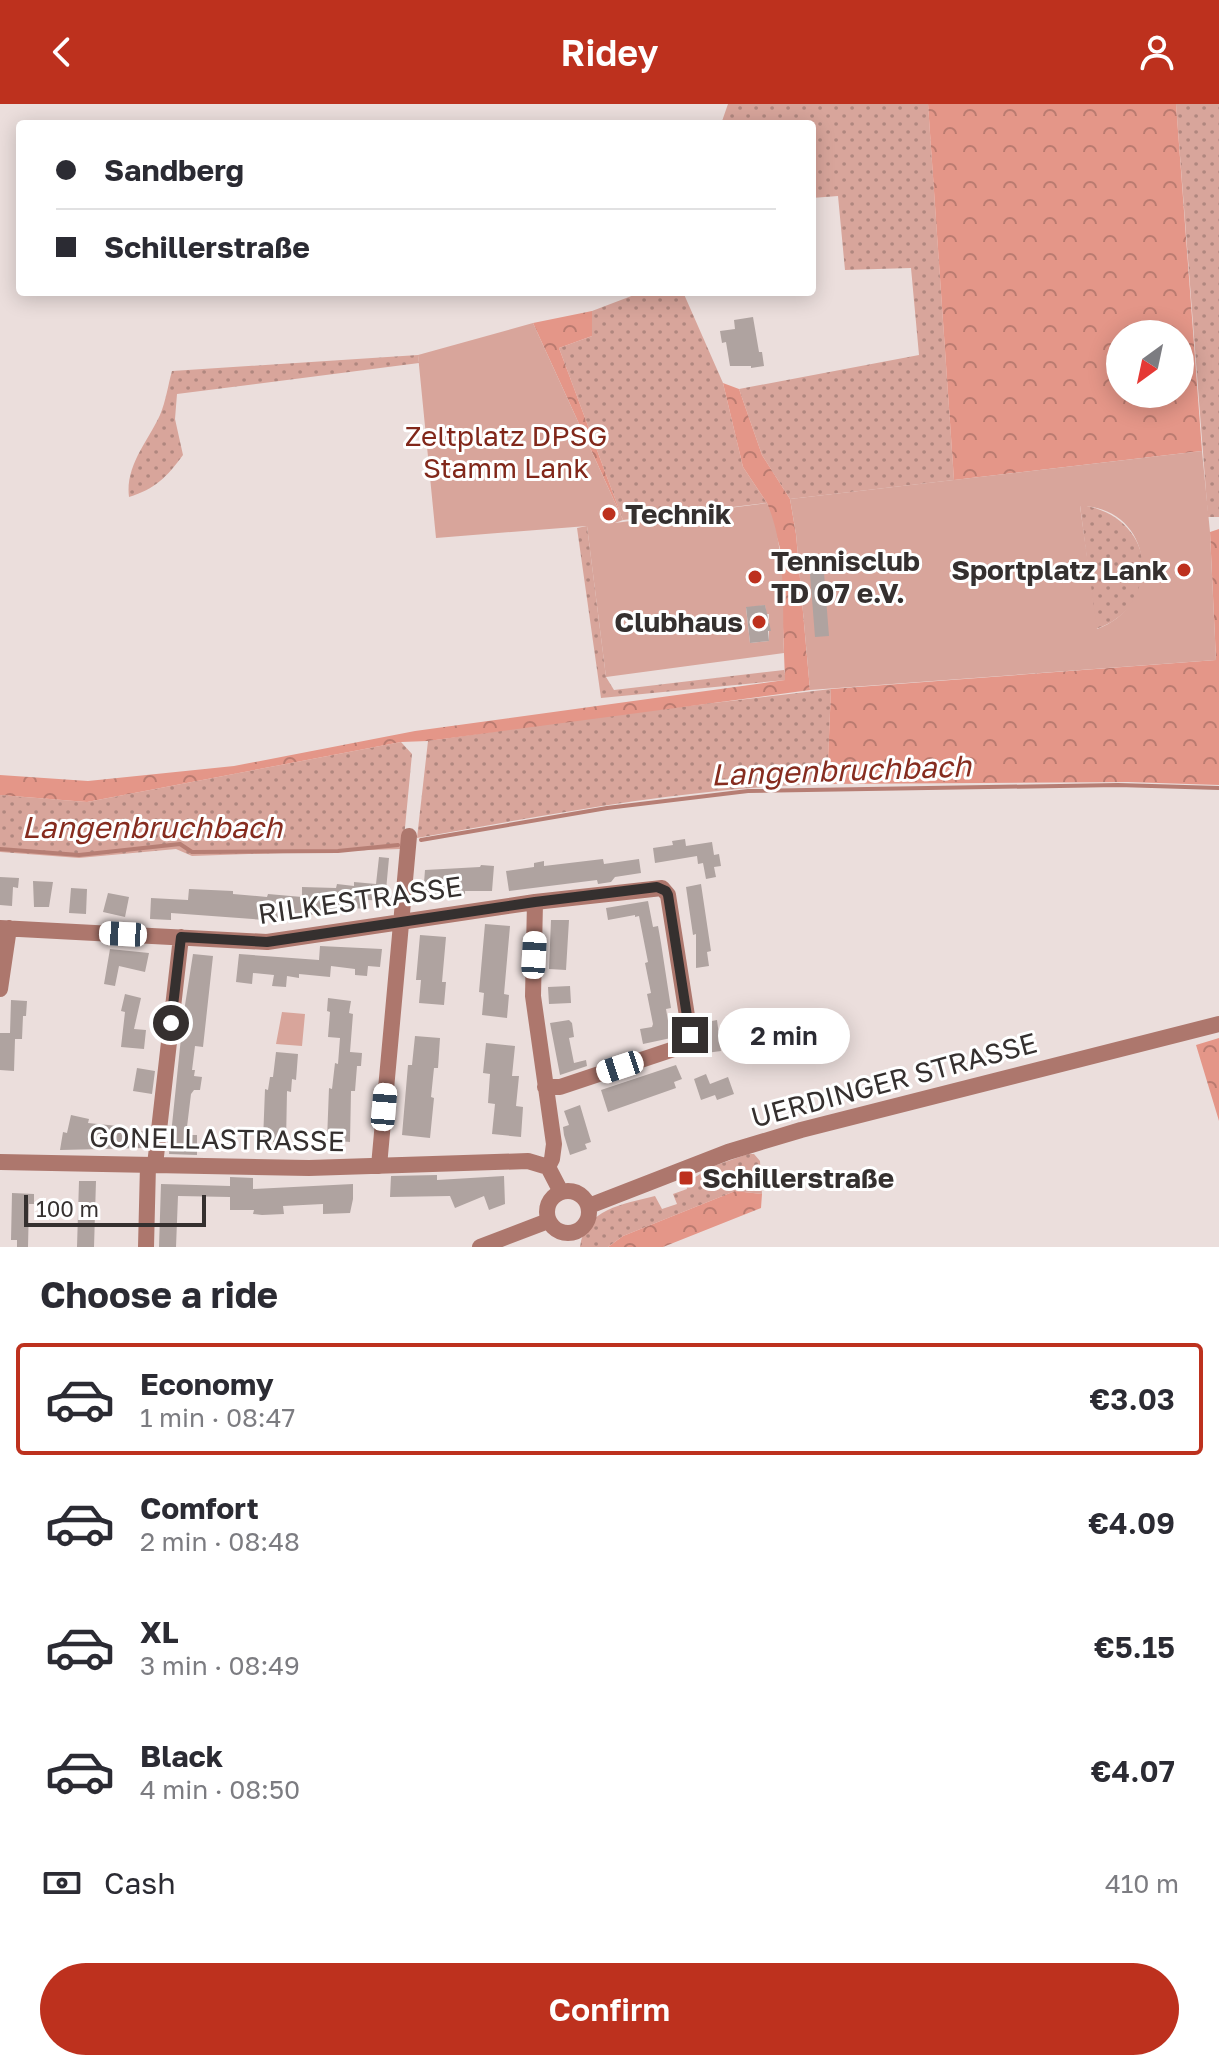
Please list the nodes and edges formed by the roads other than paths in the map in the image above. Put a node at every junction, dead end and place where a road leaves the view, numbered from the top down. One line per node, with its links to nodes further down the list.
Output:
1 (409, 836): 3 (street)
2 (535, 902): 3 (street, RILKESTRASSE); 8 (street); 8 (street)
3 (402, 922): 5 (street, RILKESTRASSE); 11 (street)
4 (4, 928): 5 (street, RILKESTRASSE); 6 (street)
5 (181, 937): 10 (street)
6 (0, 989)
7 (1219, 1024): 14 (street, UERDINGER STRASSE)
8 (545, 1087): 12 (street)
9 (0, 1162): 10 (street, GONELLASTRASSE)
10 (151, 1165): 11 (street, GONELLASTRASSE); 16 (street)
11 (379, 1166): 12 (street, GONELLASTRASSE)
12 (548, 1167): 13 (street)
13 (561, 1192): 14 (street); 15 (street)
14 (589, 1206): 15 (street, UERDINGER STRASSE)
15 (548, 1221): 17 (street)
16 (146, 1247)
17 (480, 1247)

